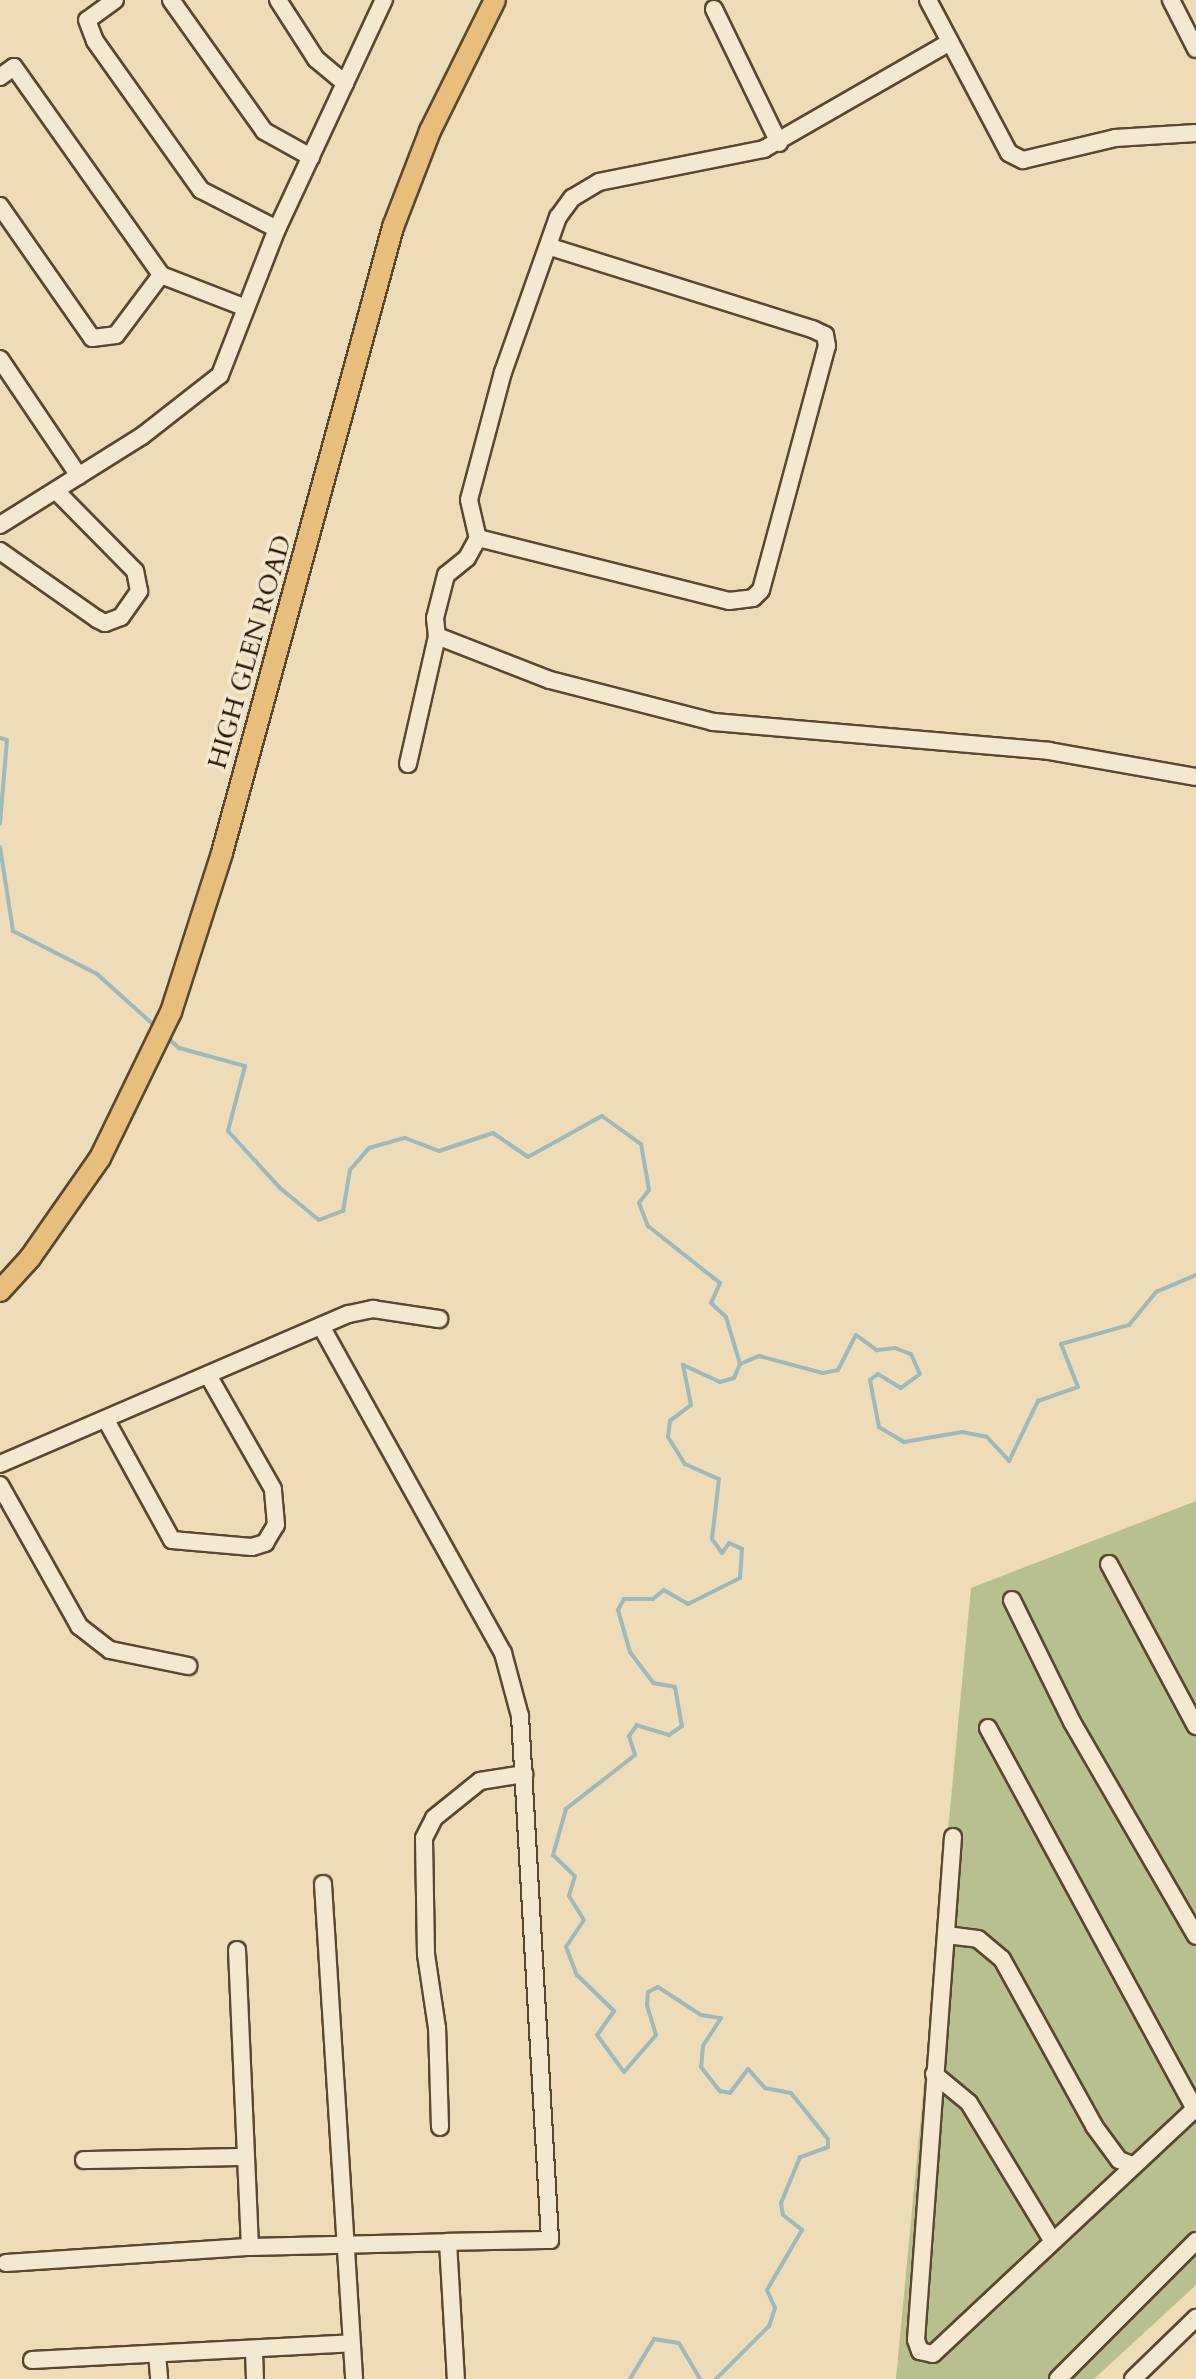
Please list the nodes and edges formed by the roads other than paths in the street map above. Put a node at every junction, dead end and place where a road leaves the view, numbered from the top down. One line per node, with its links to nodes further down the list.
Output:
1 (115, 0): 18 (street)
2 (171, 0): 16 (street)
3 (278, 0): 13 (street)
4 (384, 0): 13 (street)
5 (495, 0): 31 (main road, HIGH GLEN ROAD)
6 (928, 0): 10 (street)
7 (1173, 4): 9 (street); 11 (street)
8 (714, 9): 15 (street)
9 (1196, 9)
10 (950, 42): 14 (street); 15 (street)
11 (1196, 49)
12 (0, 77): 20 (street)
13 (345, 83): 16 (street)
14 (1196, 133)
15 (779, 143): 19 (street)
16 (311, 157): 18 (street)
17 (0, 206): 20 (street)
18 (277, 229): 21 (street)
19 (551, 247): 26 (street); 26 (street)
20 (161, 275): 21 (street)
21 (246, 308): 23 (street)
22 (0, 359): 23 (street)
23 (79, 476): 24 (street)
24 (56, 491): 25 (street); 27 (street)
25 (0, 525)
26 (478, 538): 28 (street)
27 (0, 551)
28 (437, 636): 29 (street); 30 (street)
29 (408, 764)
30 (1196, 777)
31 (0, 1291)
32 (439, 1319): 33 (street)
33 (321, 1326): 34 (street); 43 (street)
34 (208, 1375): 35 (street); 35 (street)
35 (106, 1420): 36 (street)
36 (0, 1464)
37 (0, 1485): 40 (street)
38 (1109, 1564): 41 (street)
39 (1012, 1600): 47 (street)
40 (188, 1666)
41 (1196, 1726)
42 (988, 1728): 50 (street)
43 (524, 1774): 51 (street); 58 (street)
44 (953, 1837): 46 (street)
45 (323, 1884): 56 (street)
46 (946, 1935): 49 (street); 54 (street)
47 (1196, 1936)
48 (237, 1950): 52 (street)
49 (934, 2074): 55 (street); 55 (street)
50 (1195, 2110): 54 (street)
51 (440, 2127)
52 (244, 2157): 53 (street); 59 (street)
53 (84, 2160)
54 (1132, 2165): 55 (street)
55 (1052, 2240)
56 (345, 2241): 58 (street); 59 (street); 62 (street)
57 (1196, 2241): 70 (street)
58 (448, 2242): 69 (street)
59 (250, 2247): 60 (street)
60 (6, 2263)
61 (1196, 2318): 71 (street)
62 (352, 2343): 63 (street); 68 (street)
63 (254, 2351): 64 (street); 67 (street)
64 (157, 2354): 65 (street); 66 (street)
65 (32, 2360)
66 (159, 2379)
67 (255, 2379)
68 (354, 2379)
69 (456, 2379)
70 (1058, 2379)
71 (1133, 2379)

